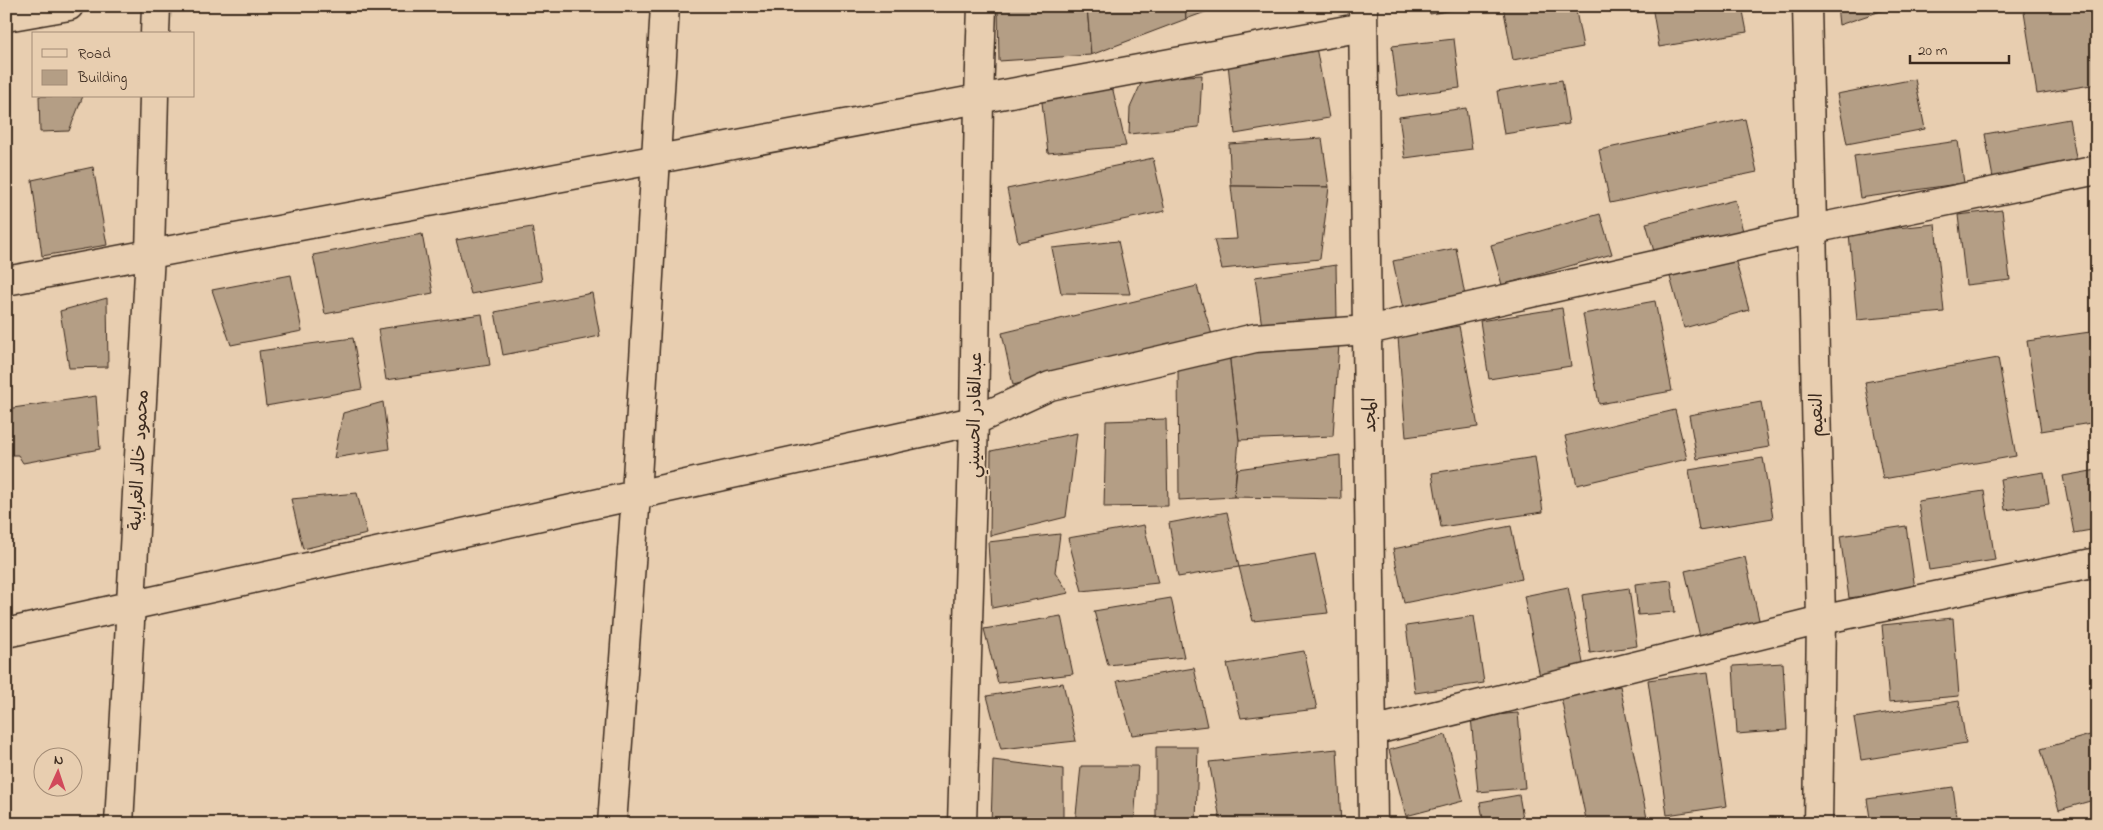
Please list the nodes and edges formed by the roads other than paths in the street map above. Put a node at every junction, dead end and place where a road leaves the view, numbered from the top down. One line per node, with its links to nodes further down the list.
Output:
1 (69, 6): 6 (street)
2 (156, 6): 8 (street)
3 (665, 6): 11 (street)
4 (982, 6): 10 (street, عبدالقادر الحسيني)
5 (1807, 6): 13 (street, النعيم)
6 (6, 17)
7 (1363, 17): 10 (street); 16 (street, المجد)
8 (155, 32)
9 (154, 98): 14 (street, محمود خالد الغرايبة)
10 (979, 99): 11 (street); 17 (street, عبدالقادر الحسيني)
11 (657, 158): 14 (street); 18 (street)
12 (2097, 170): 13 (street)
13 (1813, 229): 16 (street); 21 (street, النعيم)
14 (150, 254): 15 (street); 20 (street, محمود خالد الغرايبة)
15 (6, 281)
16 (1368, 330): 17 (street); 23 (street, المجد)
17 (974, 421): 18 (street); 26 (street, عبدالقادر الحسيني)
18 (636, 496): 20 (street); 25 (street)
19 (2097, 562): 21 (street)
20 (130, 606): 22 (street); 24 (street, محمود خالد الغرايبة)
21 (1821, 620): 23 (street); 28 (street, النعيم)
22 (6, 633)
23 (1372, 732): 27 (street, المجد)
24 (119, 824)
25 (612, 824)
26 (962, 824)
27 (1374, 824)
28 (1818, 824)

